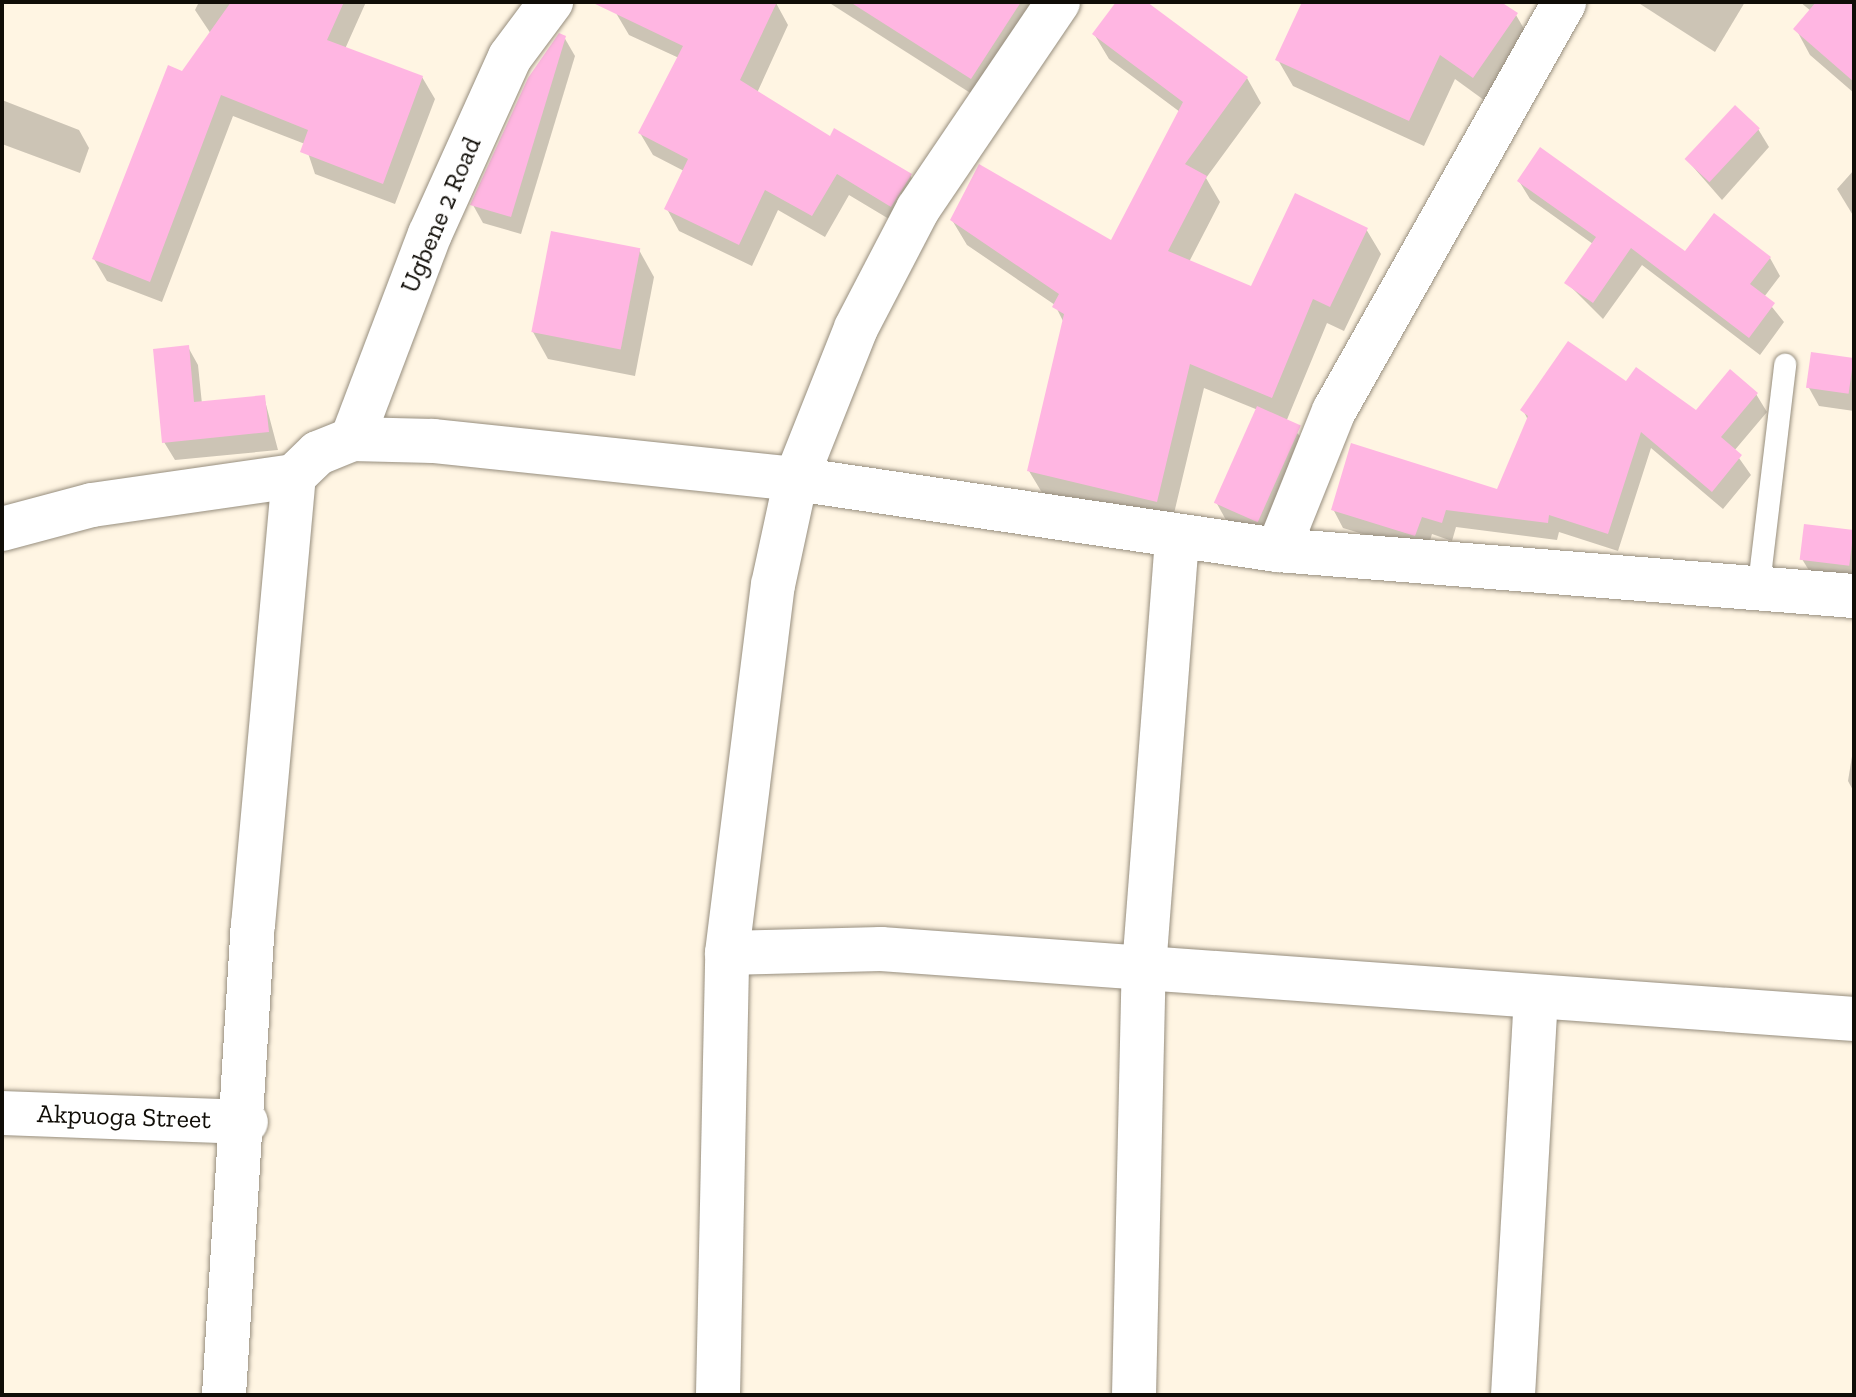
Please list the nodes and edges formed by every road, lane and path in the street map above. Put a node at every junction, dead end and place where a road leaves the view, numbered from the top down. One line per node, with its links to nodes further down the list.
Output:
1 (551, 2): 5 (street, Ugbene 2 Road)
2 (1058, 2): 7 (street)
3 (1564, 2): 10 (street)
4 (1785, 365): 11 (lane)
5 (352, 439): 6 (street); 7 (street)
6 (294, 476): 8 (street); 18 (street)
7 (796, 479): 9 (street); 13 (street)
8 (2, 529)
9 (1177, 537): 10 (street); 14 (street)
10 (1278, 550): 11 (street)
11 (1758, 593): 12 (street)
12 (1854, 596)
13 (727, 953): 14 (street); 20 (street)
14 (1144, 968): 15 (street); 21 (street)
15 (1536, 999): 16 (street); 22 (street)
16 (1854, 1019)
17 (2, 1113): 18 (street, Akpuoga Street)
18 (246, 1122): 19 (street)
19 (224, 1395)
20 (718, 1395)
21 (1134, 1395)
22 (1513, 1395)

